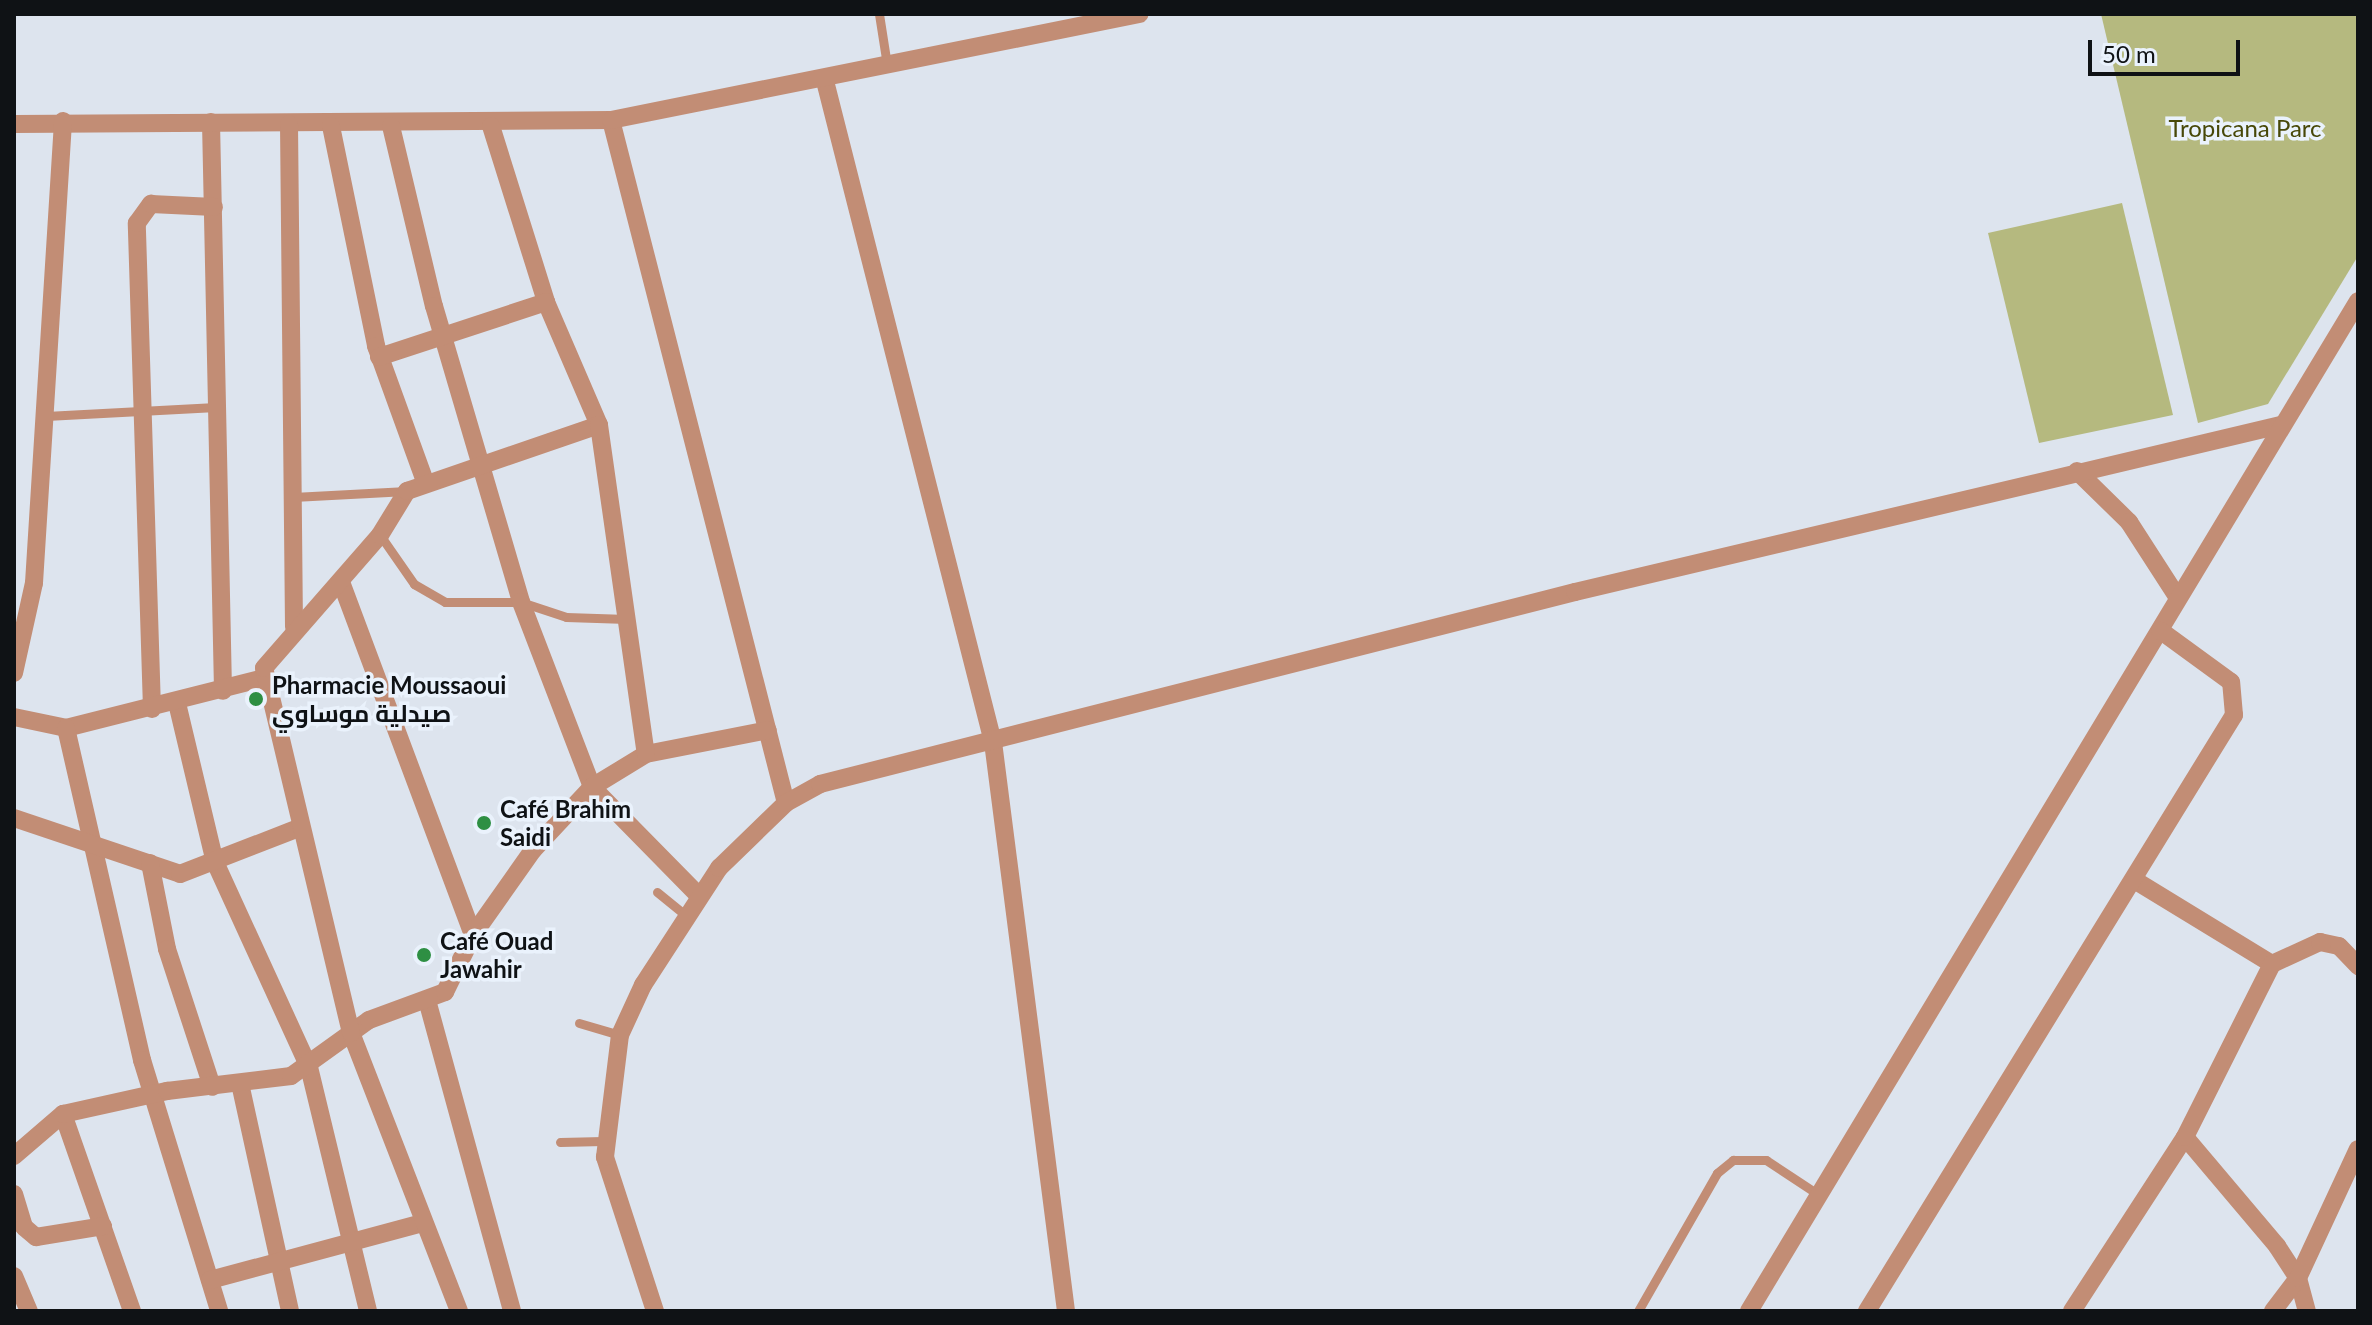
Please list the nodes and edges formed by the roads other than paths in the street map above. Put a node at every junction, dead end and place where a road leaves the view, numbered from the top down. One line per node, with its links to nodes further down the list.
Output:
1 (879, 14): 3 (lane)
2 (1139, 14): 3 (street)
3 (887, 67): 4 (street)
4 (825, 81): 5 (street); 43 (street)
5 (611, 120): 12 (street); 42 (street)
6 (63, 121): 7 (street); 8 (street); 20 (street)
7 (211, 122): 9 (street); 13 (street)
8 (14, 124)
9 (289, 124): 10 (street); 27 (street)
10 (331, 126): 11 (street); 17 (street)
11 (391, 126): 12 (street); 16 (street)
12 (491, 126): 15 (street)
13 (214, 207): 18 (street); 19 (street)
14 (2358, 301): 22 (street)
15 (546, 302): 16 (street); 21 (street)
16 (444, 337): 17 (street); 23 (street)
17 (379, 357): 25 (street)
18 (216, 407): 19 (lane); 37 (street)
19 (143, 412): 20 (lane); 39 (street)
20 (46, 416): 35 (street)
21 (599, 425): 23 (street); 32 (street)
22 (2281, 425): 24 (street); 30 (street)
23 (485, 466): 25 (street); 31 (street)
24 (2077, 471): 30 (street); 43 (street)
25 (425, 481): 26 (street)
26 (407, 491): 27 (lane); 28 (street)
27 (293, 497): 33 (street)
28 (380, 535): 29 (street); 31 (lane)
29 (341, 582): 33 (street); 56 (street)
30 (2178, 598): 34 (street)
31 (521, 602): 32 (lane); 45 (street)
32 (629, 620): 44 (street)
33 (294, 627): 36 (street)
34 (2161, 631): 52 (street); 74 (street)
35 (14, 673)
36 (264, 678): 37 (street); 48 (street)
37 (223, 691): 38 (street)
38 (177, 703): 39 (street); 50 (street)
39 (152, 709): 41 (street)
40 (14, 717): 41 (street)
41 (66, 728): 49 (street)
42 (768, 730): 44 (street); 46 (street)
43 (993, 742): 46 (street); 91 (street)
44 (646, 754): 45 (street)
45 (592, 787): 54 (street); 56 (street)
46 (786, 803): 54 (street)
47 (14, 818): 49 (street)
48 (301, 827): 50 (street); 61 (street)
49 (95, 843): 51 (street); 66 (street)
50 (215, 862): 51 (street); 63 (street)
51 (150, 863): 64 (street)
52 (2136, 881): 57 (street); 94 (street)
53 (657, 892): 55 (lane)
54 (699, 896): 55 (street)
55 (685, 915): 62 (street)
56 (473, 935): 59 (street)
57 (2272, 964): 58 (street); 68 (street)
58 (2358, 966)
59 (427, 1000): 61 (street); 89 (street)
60 (579, 1023): 62 (lane)
61 (351, 1033): 63 (street); 75 (street)
62 (620, 1035): 69 (street)
63 (309, 1067): 65 (street); 78 (street)
64 (212, 1087): 65 (street); 66 (street)
65 (241, 1088): 79 (street)
66 (153, 1094): 67 (street); 82 (street)
67 (63, 1114): 72 (street); 77 (street)
68 (2185, 1137): 81 (street); 95 (street)
69 (603, 1141): 70 (lane); 90 (street)
70 (560, 1142)
71 (2358, 1149): 81 (street)
72 (14, 1156)
73 (14, 1194): 76 (street)
74 (1819, 1196): 92 (lane); 93 (street)
75 (423, 1223): 78 (street); 88 (street)
76 (19, 1226): 77 (street)
77 (103, 1226): 84 (street)
78 (352, 1242): 79 (street); 87 (street)
79 (280, 1260): 82 (street); 86 (street)
80 (14, 1276): 83 (street)
81 (2298, 1278): 96 (street); 97 (street)
82 (210, 1280): 85 (street)
83 (29, 1311)
84 (132, 1311)
85 (219, 1311)
86 (290, 1311)
87 (368, 1311)
88 (459, 1311)
89 (512, 1311)
90 (655, 1311)
91 (1066, 1311)
92 (1638, 1311)
93 (1749, 1311)
94 (1867, 1311)
95 (2072, 1311)
96 (2273, 1311)
97 (2307, 1311)

